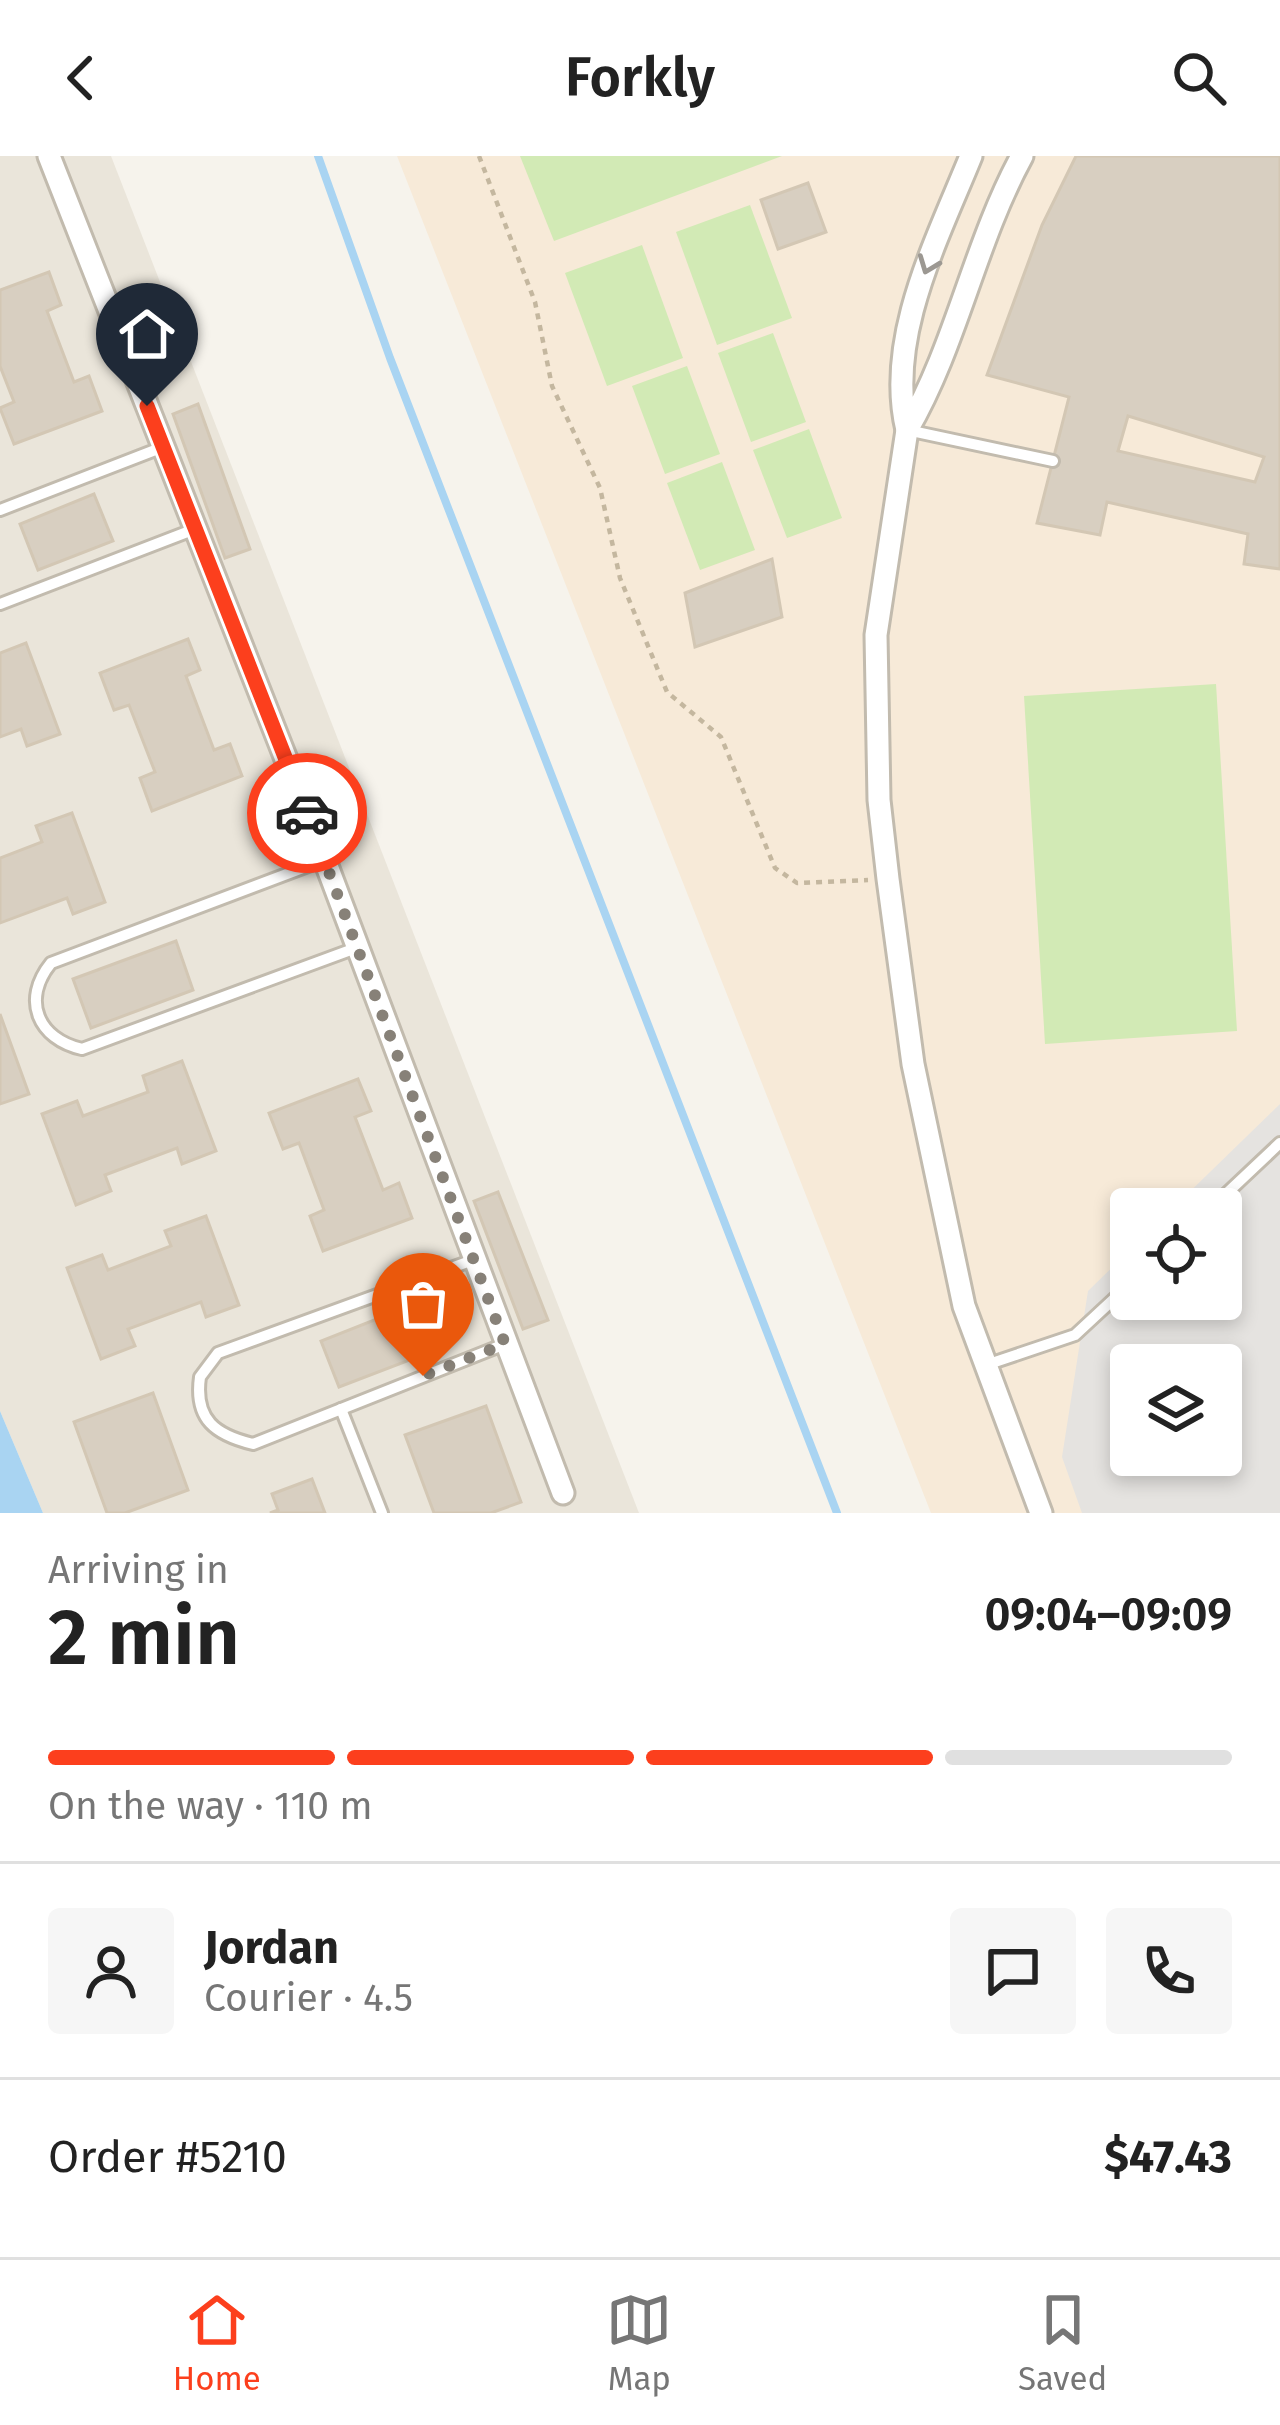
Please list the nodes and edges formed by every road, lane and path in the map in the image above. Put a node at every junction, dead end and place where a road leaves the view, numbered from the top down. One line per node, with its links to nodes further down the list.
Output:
1 (49, 156): 6 (street)
2 (479, 156): 12 (path)
3 (970, 156): 5 (street, one-way to 5)
4 (1022, 156): 5 (street)
5 (908, 430): 7 (lane); 12 (street)
6 (163, 447): 8 (lane); 9 (street)
7 (1053, 461)
8 (0, 510)
9 (195, 529): 10 (lane); 11 (street)
10 (0, 604)
11 (324, 860): 13 (street); 13 (lane)
12 (887, 879): 19 (street)
13 (356, 948): 16 (street)
14 (1280, 1143): 15 (lane)
15 (1232, 1188)
16 (473, 1260): 18 (street); 20 (lane)
17 (1110, 1302): 19 (lane)
18 (505, 1344): 20 (lane); 21 (street)
19 (986, 1365): 23 (street)
20 (341, 1409): 22 (lane)
21 (563, 1493)
22 (382, 1513)
23 (1041, 1513)

